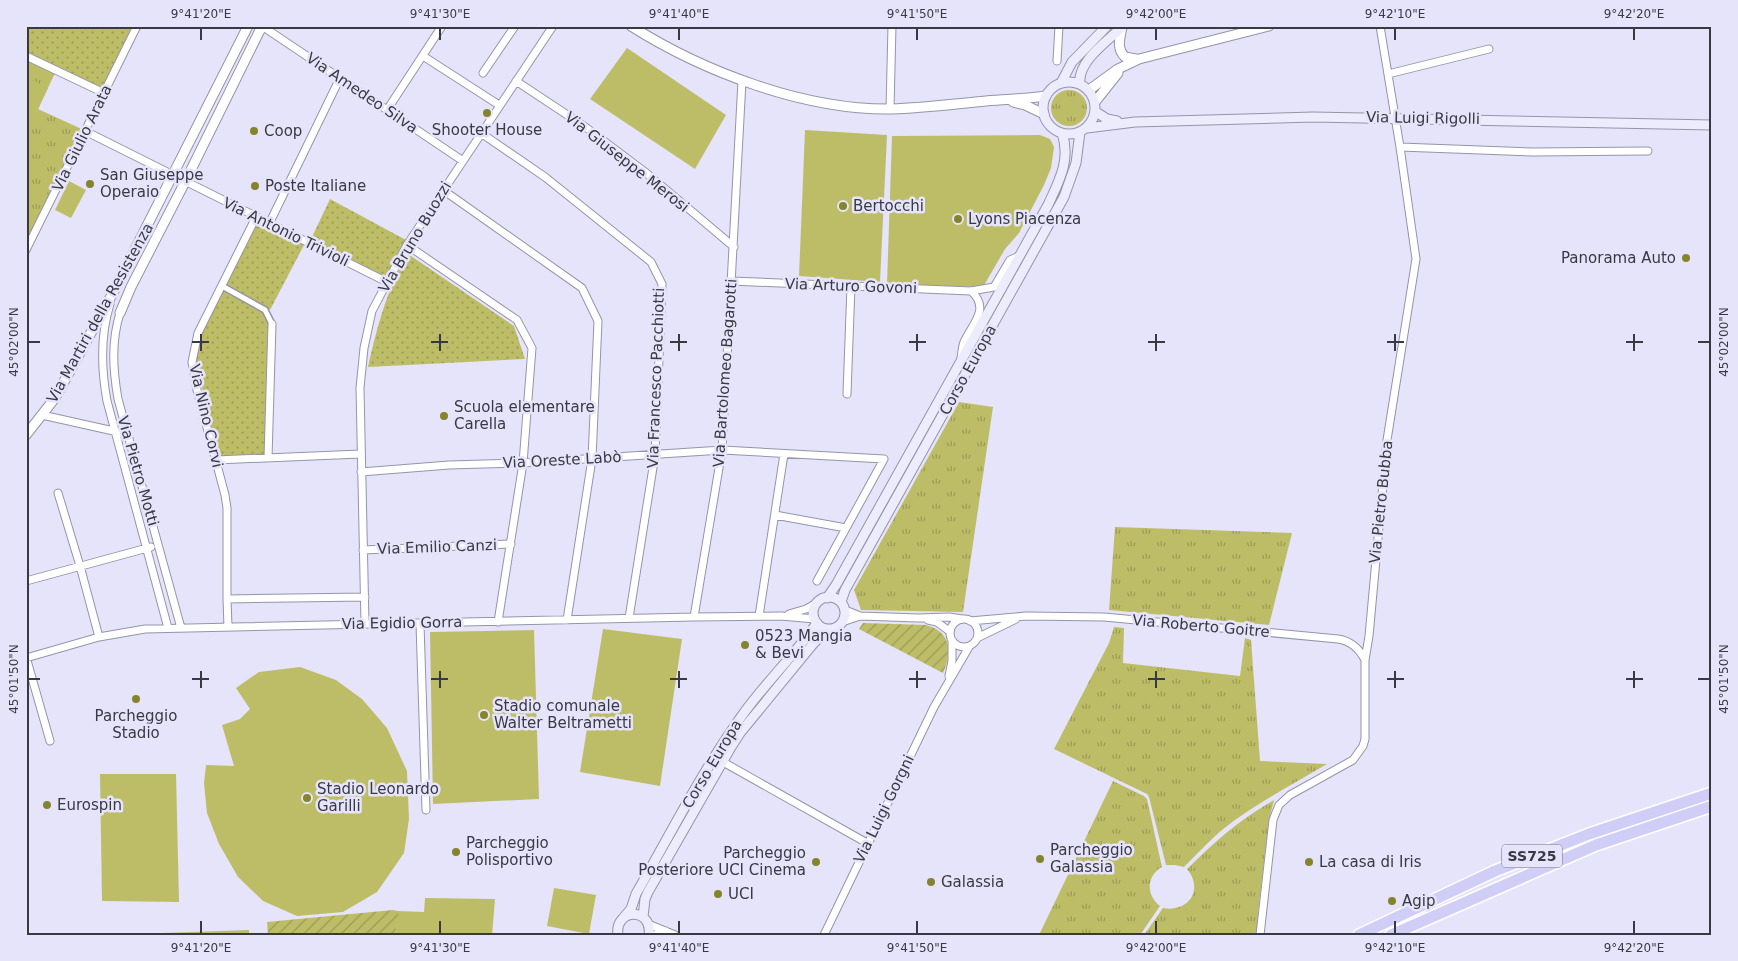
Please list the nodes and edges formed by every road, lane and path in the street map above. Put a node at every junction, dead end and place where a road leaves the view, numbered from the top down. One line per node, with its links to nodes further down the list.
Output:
1 (137, 26): 28 (street, Via Giulio Arata)
2 (248, 26): 47 (street, Via Martiri della Resistenza)
3 (262, 26): 22 (street, Via Amedeo Silva); 48 (street, Via Martiri della Resistenza)
4 (442, 26): 16 (street)
5 (515, 26): 20 (street)
6 (553, 26): 23 (street, Via Bruno Buozzi)
7 (631, 26): 24 (street)
8 (892, 26): 33 (street)
9 (1059, 26): 18 (street)
10 (1107, 26): 25 (main road)
11 (1123, 26): 17 (street); 26 (main road)
12 (1269, 26): 17 (street)
13 (1380, 26): 21 (street, Via Pietro Bubba)
14 (1489, 50): 21 (street)
15 (26, 56): 28 (street)
16 (423, 56): 32 (street); 34 (street)
17 (1139, 59): 19 (street)
18 (1057, 61)
19 (1125, 66): 27 (street); 31 (street)
20 (483, 73)
21 (1388, 74): 37 (street, Via Pietro Bubba)
22 (340, 78): 34 (street, Via Amedeo Silva); 51 (street)
23 (516, 81): 32 (street, Via Bruno Buozzi); 53 (street, Via Giuseppe Merosi)
24 (742, 81): 33 (street); 53 (street)
25 (1061, 83): 26 (main road); 29 (main road)
26 (1080, 84): 27 (main road)
27 (1089, 90): 31 (main road)
28 (104, 93): 41 (street, Via Giulio Arata)
29 (1046, 96): 30 (street); 36 (main road)
30 (1000, 100): 33 (street); 36 (street)
31 (1095, 102): 35 (main road)
32 (499, 105): 42 (street, Via Bruno Buozzi)
33 (890, 109)
34 (387, 110): 46 (street, Via Amedeo Silva)
35 (1096, 112): 38 (main road, Via Luigi Rigolli); 40 (main road)
36 (1044, 114): 43 (main road)
37 (1395, 117): 38 (main road, Via Luigi Rigolli); 39 (main road, Via Luigi Rigolli); 44 (street, Via Pietro Bubba)
38 (1135, 122): 40 (main road, Via Luigi Rigolli)
39 (1712, 125)
40 (1083, 130): 43 (main road); 93 (main road, Corso Europa)
41 (85, 132): 47 (street, Via Antonio Trivioli); 54 (street, Via Giulio Arata)
42 (481, 133): 46 (street, Via Bruno Buozzi); 73 (street, Via Francesco Pacchiotti)
43 (1062, 133): 55 (main road, Corso Europa)
44 (1400, 148): 45 (street); 119 (street, Via Pietro Bubba)
45 (1648, 151)
46 (462, 161): 49 (street, Via Bruno Buozzi)
47 (174, 176): 48 (street, Via Antonio Trivioli); 60 (street, Via Martiri della Resistenza)
48 (185, 182): 50 (street, Via Antonio Trivioli); 62 (street, Via Martiri della Resistenza)
49 (443, 190): 52 (street, Via Bruno Buozzi); 75 (street)
50 (256, 217): 51 (street, Via Antonio Trivioli); 58 (street, Via Nino Corvi)
51 (269, 224): 57 (street, Via Antonio Trivioli)
52 (407, 245): 57 (street, Via Bruno Buozzi); 77 (street)
53 (734, 247): 56 (street, Via Bartolomeo Bagarotti)
54 (26, 250)
55 (1019, 256): 61 (street, Via Arturo Govoni); 64 (main road, Corso Europa)
56 (731, 281): 59 (street, Via Arturo Govoni); 70 (street, Via Bartolomeo Bagarotti)
57 (387, 282): 71 (street, Via Bruno Buozzi)
58 (222, 286): 63 (street); 76 (street, Via Nino Corvi)
59 (851, 286): 61 (street, Via Arturo Govoni); 65 (street)
60 (114, 291): 66 (street, Via Martiri della Resistenza); 67 (street, Via Pietro Motti)
61 (971, 291): 64 (street)
62 (120, 313): 68 (street, Via Pietro Motti)
63 (272, 324): 74 (street)
64 (961, 360): 90 (main road, Corso Europa)
65 (847, 394)
66 (42, 415): 67 (street, Via Pietro Motti); 69 (street, Via Martiri della Resistenza)
67 (114, 432): 68 (street); 84 (street, Via Pietro Motti)
68 (127, 434): 83 (street, Via Pietro Motti)
69 (26, 435)
70 (722, 450): 72 (street, Via Oreste Labò); 73 (street, Via Oreste Labò); 94 (street, Via Bartolomeo Bagarotti)
71 (360, 454): 74 (street); 78 (street, Via Bruno Buozzi)
72 (784, 454): 80 (street); 81 (street, Via Oreste Labò)
73 (655, 455): 75 (street, Via Oreste Labò); 99 (street, Via Francesco Pacchiotti)
74 (268, 458): 76 (street)
75 (592, 459): 77 (street, Via Oreste Labò); 102 (street)
76 (216, 460): 91 (street, Via Nino Corvi)
77 (523, 463): 78 (street, Via Oreste Labò); 82 (street)
78 (361, 472): 85 (street, Via Bruno Buozzi)
79 (58, 493): 86 (street)
80 (775, 515): 81 (street); 95 (street)
81 (846, 528): 88 (street)
82 (511, 544): 85 (street, Via Emilio Canzi); 105 (street)
83 (159, 546): 84 (street); 111 (street, Via Pietro Motti)
84 (148, 548): 86 (street); 110 (street, Via Pietro Motti)
85 (363, 550): 89 (street, Via Bruno Buozzi)
86 (80, 566): 87 (street); 114 (street)
87 (26, 581)
88 (818, 581)
89 (364, 596): 91 (street); 107 (street, Via Bruno Buozzi)
90 (827, 598): 92 (main road); 93 (main road)
91 (227, 599): 109 (street)
92 (817, 603): 96 (street, Via Egidio Gorra); 104 (main road)
93 (843, 606): 97 (street); 106 (main road, Corso Europa)
94 (694, 616): 95 (street, Via Egidio Gorra); 99 (street, Via Egidio Gorra)
95 (759, 616): 96 (street, Via Egidio Gorra)
96 (781, 616): 104 (street, Via Egidio Gorra)
97 (860, 616): 100 (street); 106 (street)
98 (1026, 616): 103 (street, Via Roberto Goitre); 115 (street, Via Roberto Goitre); 119 (street, Via Roberto Goitre)
99 (629, 618): 102 (street, Via Egidio Gorra)
100 (918, 618): 101 (street); 113 (street)
101 (962, 619): 103 (street); 113 (street)
102 (567, 620): 105 (street, Via Egidio Gorra)
103 (970, 620): 115 (street)
104 (816, 621): 112 (main road); 127 (main road, Corso Europa)
105 (498, 622): 108 (street, Via Egidio Gorra)
106 (842, 622): 112 (main road, Corso Europa)
107 (365, 624): 108 (street, Via Egidio Gorra); 109 (street, Via Egidio Gorra)
108 (420, 624): 125 (street)
109 (228, 627): 111 (street, Via Egidio Gorra)
110 (168, 628): 111 (street, Via Egidio Gorra); 114 (street, Via Egidio Gorra)
111 (181, 628)
112 (828, 629): 122 (main road, Corso Europa)
113 (949, 631): 116 (street)
114 (98, 637): 118 (street, Via Egidio Gorra)
115 (977, 638): 117 (street)
116 (952, 642): 117 (street); 120 (street, Via Luigi Gorgni)
117 (969, 647): 120 (street, Via Luigi Gorgni)
118 (26, 657): 121 (street)
119 (1365, 660): 136 (street, Via Pietro Bubba)
120 (947, 684): 126 (street, Via Luigi Gorgni)
121 (50, 741)
122 (723, 762): 126 (street); 128 (main road, Corso Europa)
123 (1712, 793): 137 (highway, SS725)
124 (1712, 806): 138 (highway, SS725)
125 (426, 810)
126 (867, 843): 135 (street, Via Luigi Gorgni)
127 (624, 917): 128 (main road); 129 (main road, Corso Europa)
128 (645, 920): 130 (street); 132 (main road, Corso Europa)
129 (618, 930): 131 (main road)
130 (667, 931): 133 (street); 134 (street)
131 (613, 935)
132 (649, 935)
133 (654, 935)
134 (675, 935)
135 (824, 935)
136 (1260, 935)
137 (1359, 935)
138 (1391, 935)

